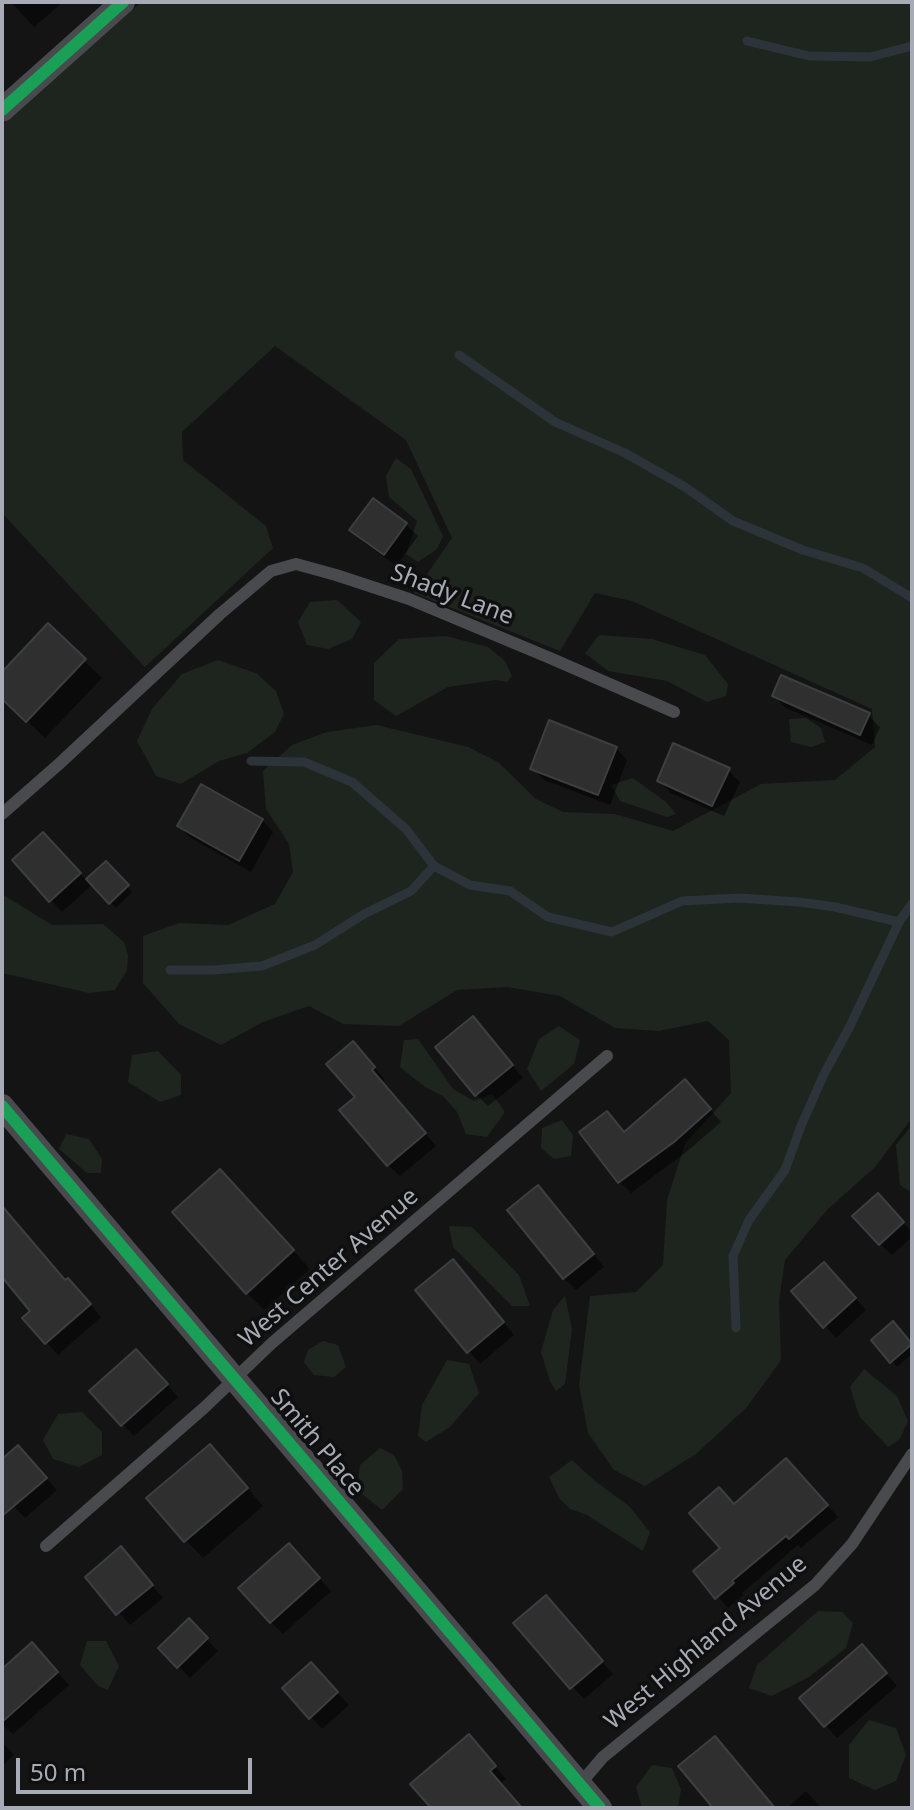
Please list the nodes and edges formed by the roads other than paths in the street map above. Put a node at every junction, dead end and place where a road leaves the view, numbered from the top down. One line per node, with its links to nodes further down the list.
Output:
1 (123, 2): 2 (street)
2 (2, 110)
3 (674, 712): 4 (lane, Shady Lane)
4 (2, 814)
5 (607, 1056): 7 (lane, West Center Avenue)
6 (2, 1106): 7 (street, Smith Place)
7 (234, 1379): 9 (lane, West Center Avenue); 10 (street, Smith Place)
8 (912, 1454): 10 (lane, West Highland Avenue)
9 (46, 1546)
10 (580, 1784): 11 (street, Smith Place)
11 (600, 1808)

